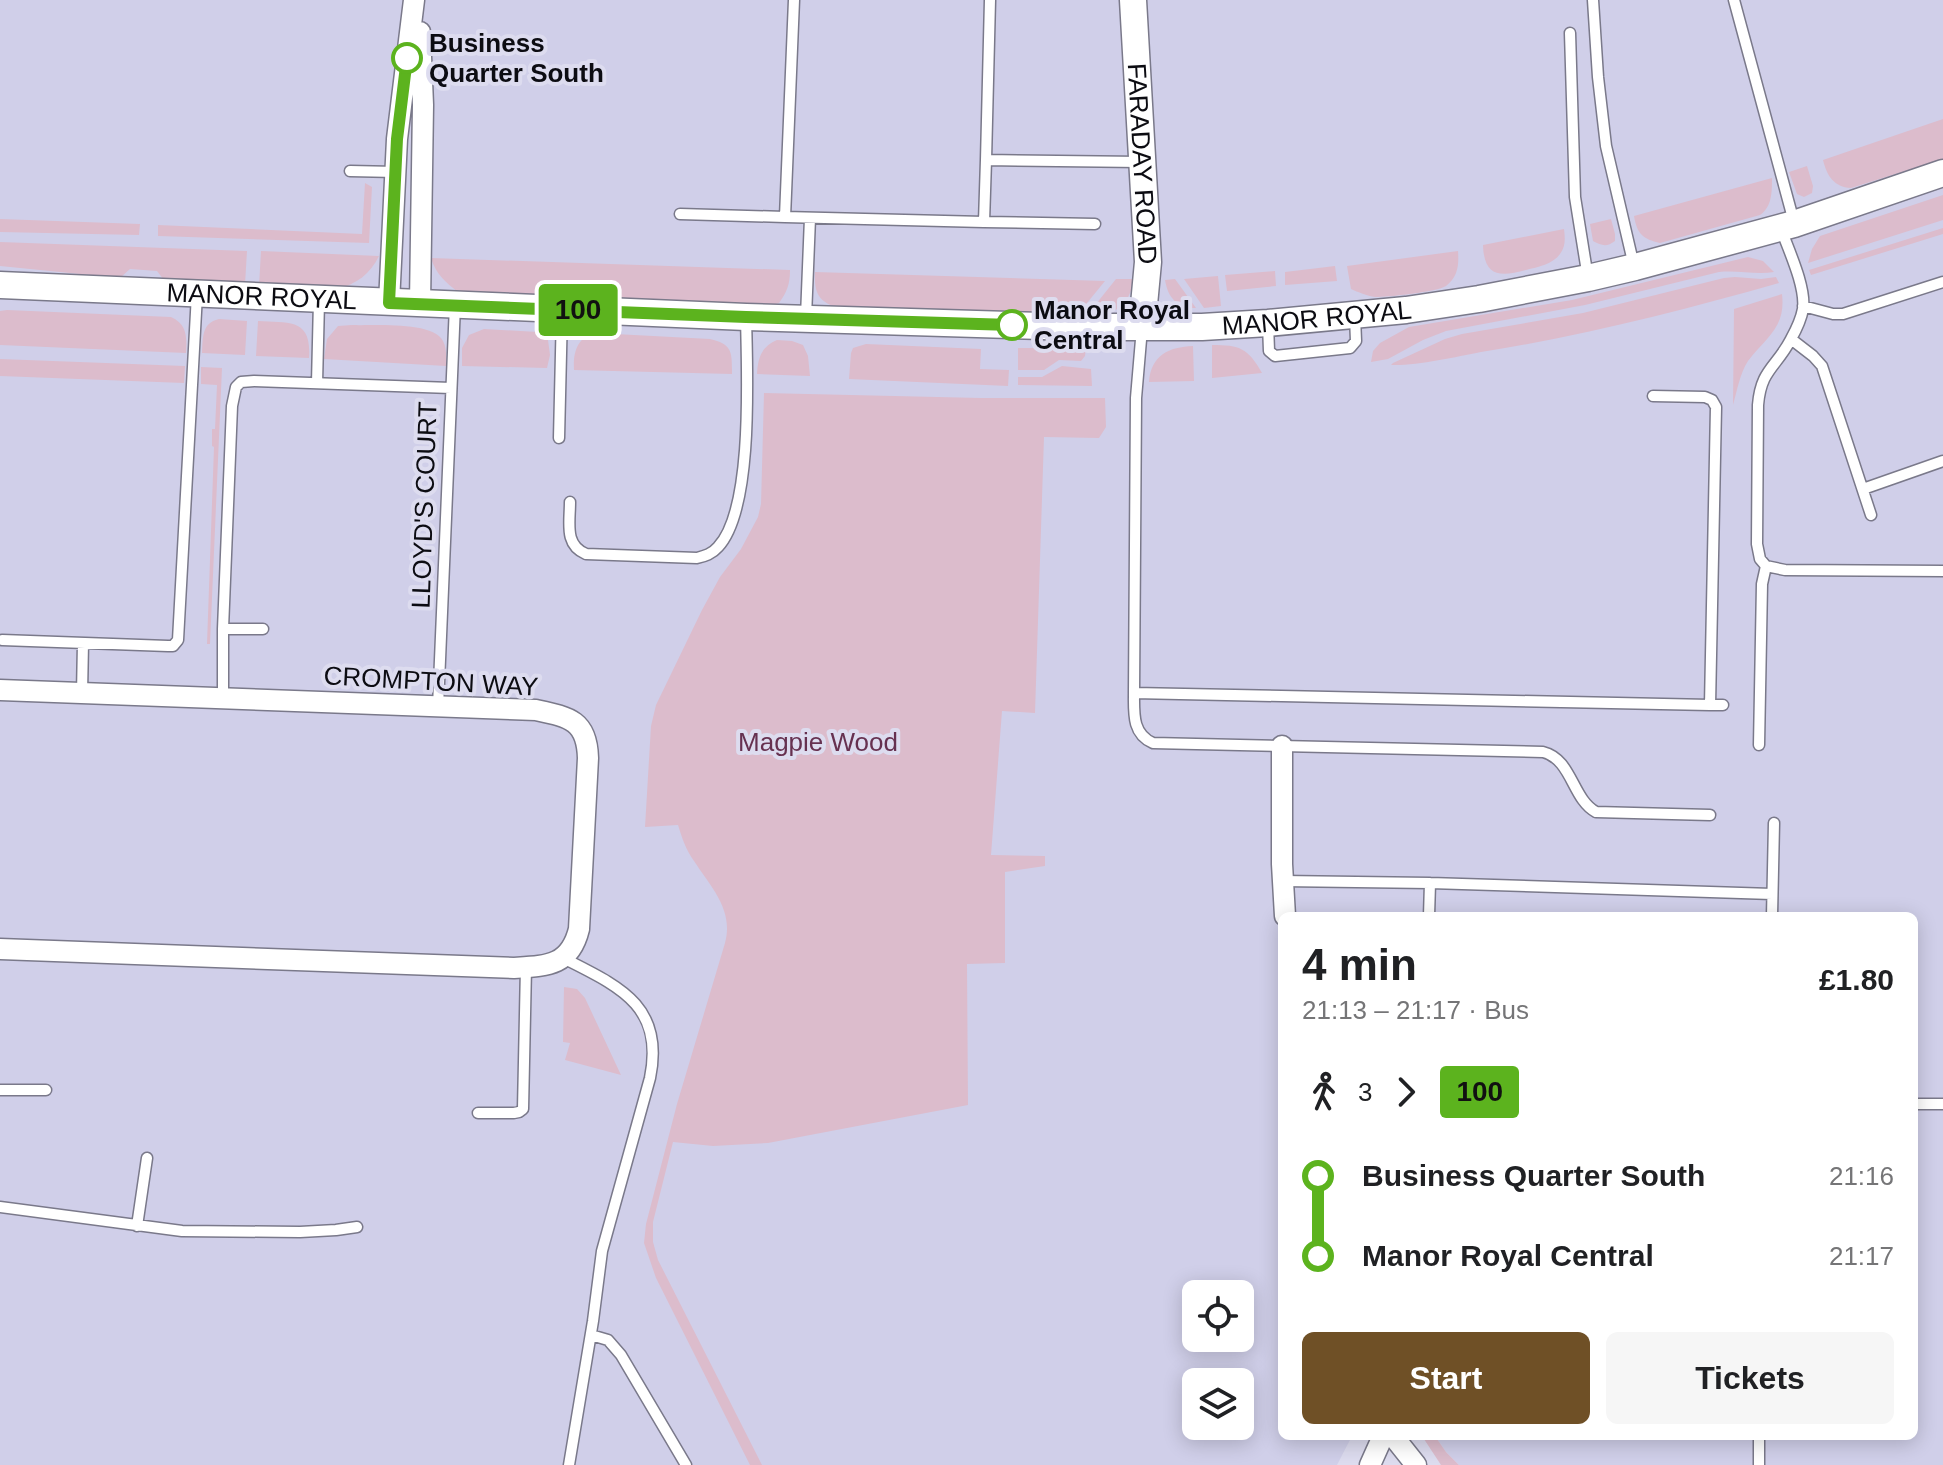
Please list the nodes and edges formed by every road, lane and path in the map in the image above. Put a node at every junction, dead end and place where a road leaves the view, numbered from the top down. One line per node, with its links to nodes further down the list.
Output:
1 (416, 0): 11 (street); 26 (street)
2 (794, 0): 14 (lane)
3 (990, 0): 8 (lane)
4 (1133, 0): 9 (street, FARADAY ROAD)
5 (1593, 0): 19 (lane)
6 (1734, 0): 18 (lane)
7 (1570, 33): 20 (lane)
8 (986, 160): 9 (lane); 16 (lane)
9 (1143, 162): 32 (street, FARADAY ROAD)
10 (350, 171): 11 (lane)
11 (396, 172): 25 (street)
12 (1943, 173): 18 (street, MANOR ROYAL)
13 (680, 214): 14 (lane)
14 (785, 217): 15 (lane)
15 (810, 218): 16 (lane); 31 (lane)
16 (984, 222): 17 (lane)
17 (1095, 224)
18 (1787, 226): 19 (street, MANOR ROYAL); 28 (lane)
19 (1635, 267): 20 (street, MANOR ROYAL)
20 (1588, 278): 32 (street, MANOR ROYAL)
21 (1943, 282): 28 (lane)
22 (0, 285): 23 (street, MANOR ROYAL)
23 (197, 294): 24 (street, MANOR ROYAL); 47 (lane)
24 (319, 298): 25 (street, MANOR ROYAL); 34 (lane)
25 (389, 303): 26 (street, MANOR ROYAL)
26 (420, 303): 27 (street, MANOR ROYAL)
27 (455, 305): 29 (street, MANOR ROYAL); 35 (lane, LLOYD'S COURT)
28 (1803, 306): 33 (lane)
29 (562, 309): 30 (street, MANOR ROYAL); 37 (lane)
30 (746, 317): 31 (street, MANOR ROYAL); 40 (lane)
31 (806, 319): 32 (street, MANOR ROYAL)
32 (1142, 326): 50 (lane)
33 (1791, 339): 39 (lane); 42 (lane)
34 (317, 383): 35 (lane); 44 (lane)
35 (451, 388): 54 (lane, LLOYD'S COURT)
36 (1653, 396): 52 (lane)
37 (559, 438)
38 (1943, 461): 39 (lane)
39 (1863, 489): 41 (lane)
40 (570, 502)
41 (1871, 515)
42 (1766, 566): 43 (lane); 55 (lane)
43 (1943, 571)
44 (223, 629): 45 (lane); 51 (lane)
45 (263, 629)
46 (2, 640): 47 (lane)
47 (83, 643): 49 (lane)
48 (0, 690): 49 (street, CROMPTON WAY)
49 (82, 693): 51 (street, CROMPTON WAY)
50 (1134, 693): 52 (lane); 56 (lane)
51 (223, 698): 54 (street, CROMPTON WAY)
52 (1710, 705): 53 (lane)
53 (1723, 705)
54 (438, 707): 66 (street, CROMPTON WAY)
55 (1759, 745)
56 (1282, 746): 57 (lane); 59 (street)
57 (1710, 815)
58 (1774, 823): 61 (lane)
59 (1282, 881): 60 (lane); 62 (street)
60 (1430, 883): 61 (lane); 63 (lane)
61 (1772, 894): 64 (lane)
62 (1285, 912)
63 (1429, 912)
64 (1772, 912)
65 (0, 949): 67 (street)
66 (563, 958): 67 (street); 77 (lane)
67 (526, 967): 72 (lane)
68 (0, 1090): 69 (lane)
69 (46, 1090)
70 (1918, 1104): 71 (lane)
71 (1943, 1104)
72 (478, 1113)
73 (147, 1158): 75 (lane)
74 (0, 1207): 75 (lane)
75 (137, 1226): 76 (lane)
76 (357, 1227)
77 (591, 1335): 81 (lane); 82 (lane)
78 (1381, 1440): 83 (street)
79 (1396, 1440): 84 (street)
80 (1759, 1440): 85 (lane)
81 (569, 1465)
82 (686, 1465)
83 (1370, 1465)
84 (1416, 1465)
85 (1759, 1465)

